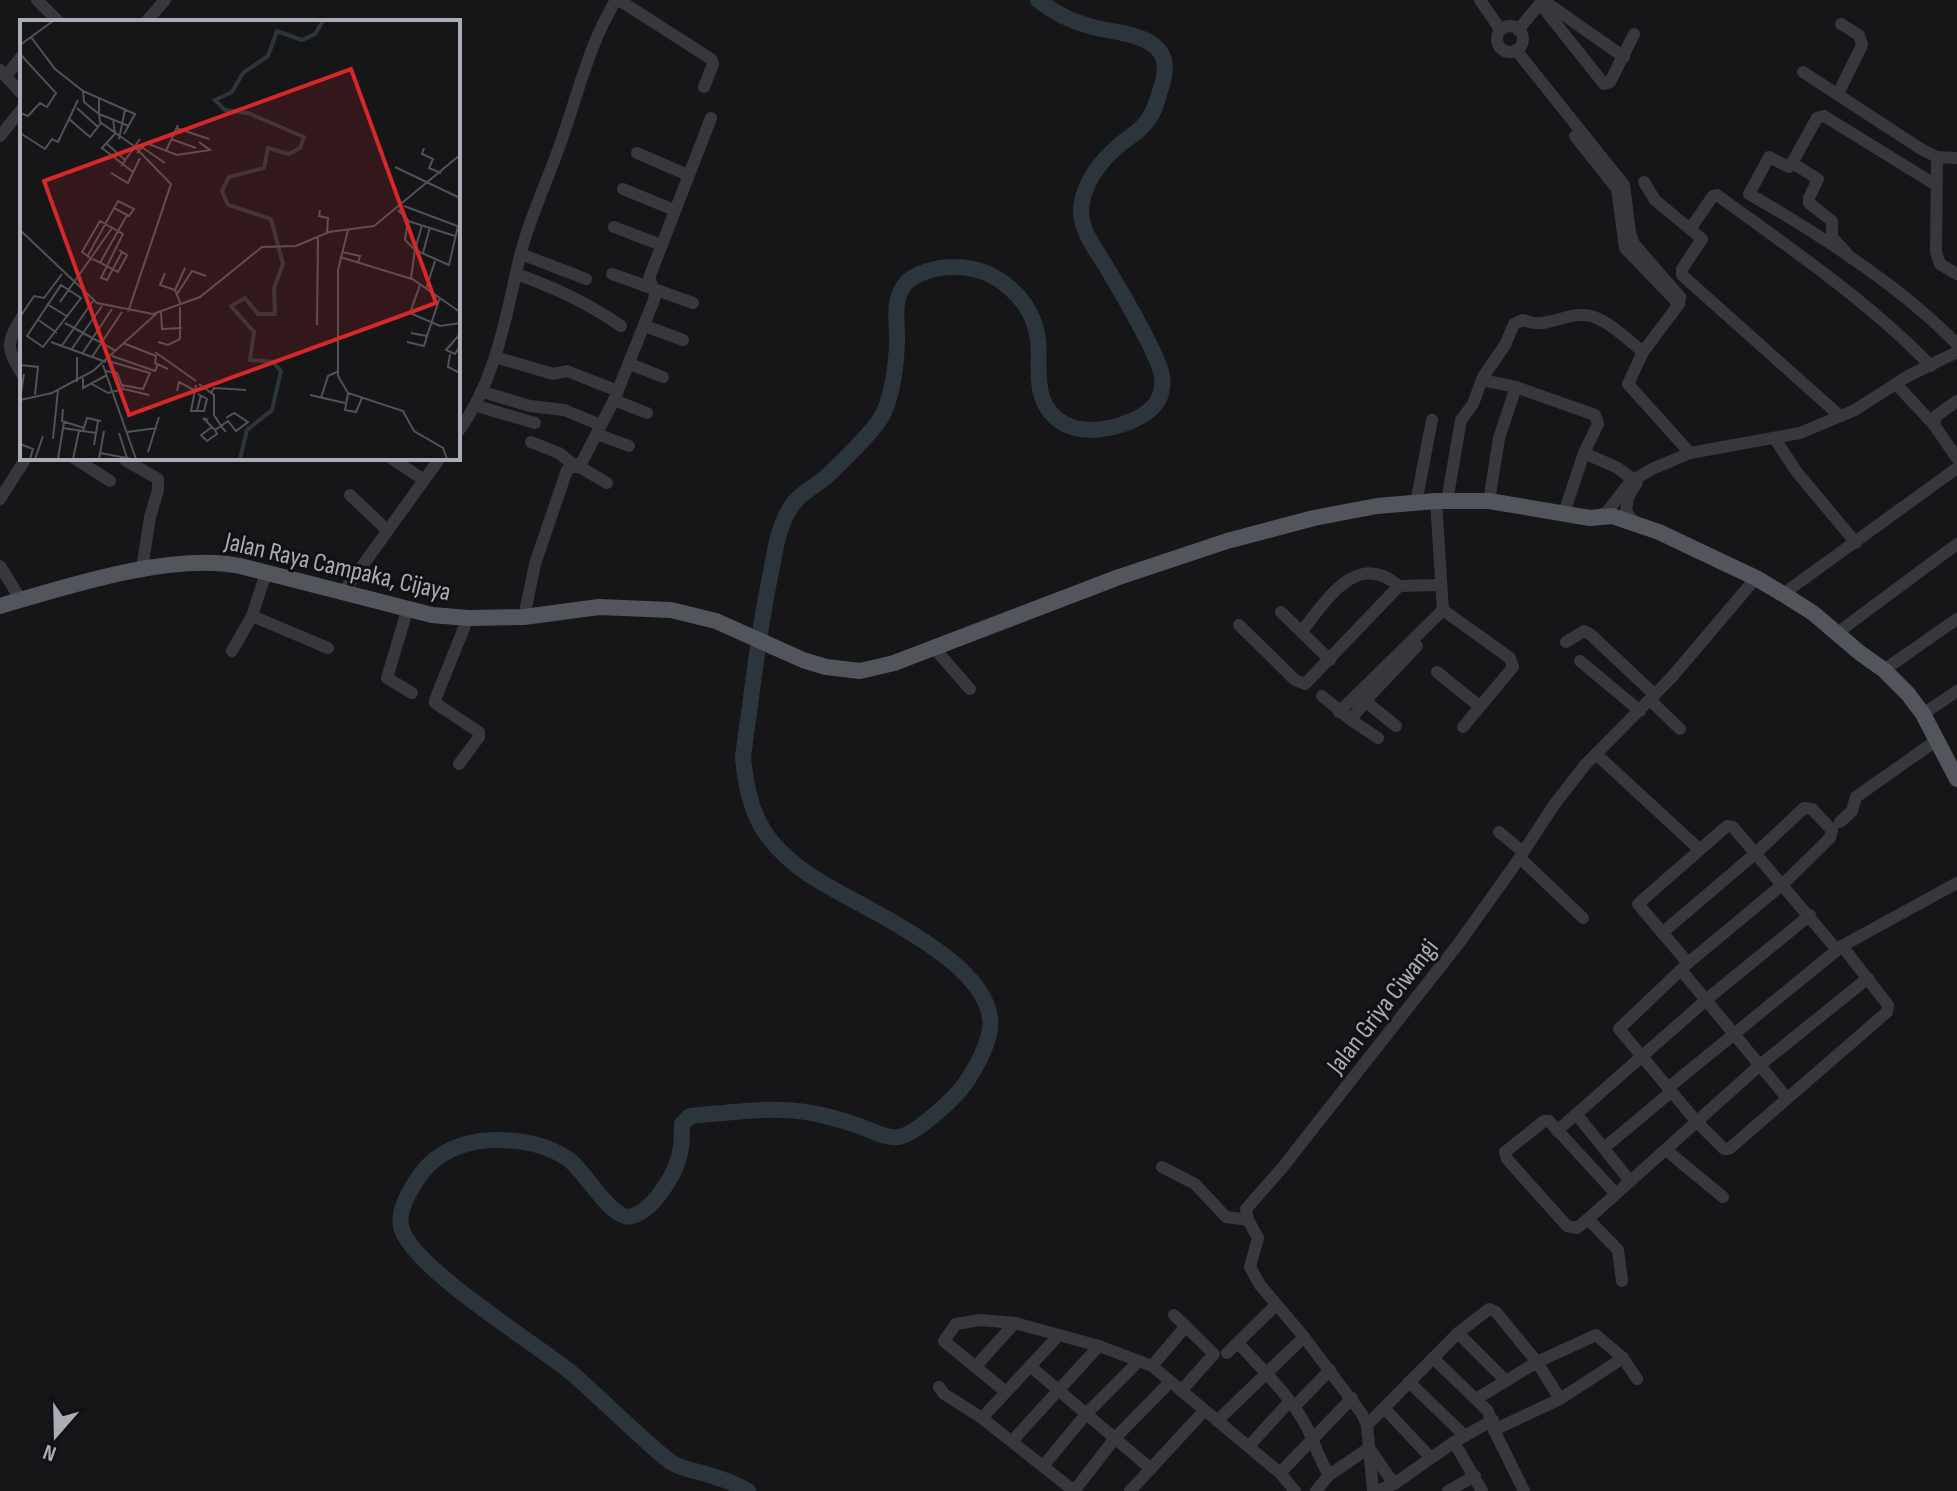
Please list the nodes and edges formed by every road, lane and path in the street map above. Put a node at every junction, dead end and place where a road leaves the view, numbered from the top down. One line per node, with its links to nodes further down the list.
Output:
1 (37, 0): 6 (street)
2 (165, 0): 7 (street)
3 (618, 0): 17 (street); 35 (street)
4 (1480, 0): 9 (street)
5 (1543, 2): 10 (street); 13 (street); 13 (street)
6 (54, 20)
7 (148, 20)
8 (1841, 24): 19 (street)
9 (1500, 29): 10 (street); 12 (street)
10 (1518, 30): 12 (street)
11 (1634, 34): 13 (street)
12 (1512, 52): 49 (street)
13 (1624, 57)
14 (20, 58): 16 (street)
15 (1803, 72): 19 (street)
16 (3, 73): 18 (street)
17 (704, 87)
18 (20, 92)
19 (1838, 94): 24 (street)
20 (20, 111): 22 (street)
21 (711, 118): 27 (street)
22 (0, 136)
23 (637, 153): 27 (street)
24 (1937, 157): 25 (street); 29 (street)
25 (1957, 158)
26 (1792, 163): 29 (street); 36 (street); 36 (street)
27 (688, 175): 31 (street)
28 (1644, 182): 33 (street)
29 (1936, 185): 39 (street)
30 (623, 189): 31 (street)
31 (674, 210): 34 (street)
32 (614, 227): 34 (street)
33 (1690, 229): 53 (street); 64 (street)
34 (661, 245): 41 (street)
35 (521, 254): 37 (street); 40 (street)
36 (1851, 258): 48 (street)
37 (516, 274): 44 (street); 51 (street)
38 (612, 274): 41 (street)
39 (1957, 274)
40 (586, 279)
41 (654, 290): 42 (street); 45 (street)
42 (693, 303)
43 (20, 320): 47 (street)
44 (621, 326)
45 (645, 326): 46 (street); 52 (street)
46 (683, 340)
47 (3, 343): 54 (street)
48 (1957, 344)
49 (1643, 352): 56 (street); 74 (street)
50 (1957, 352): 53 (street)
51 (495, 357): 59 (street); 60 (street)
52 (630, 364): 55 (street); 60 (street)
53 (1931, 366): 57 (street)
54 (20, 371)
55 (663, 377)
56 (1482, 380): 58 (street); 89 (street)
57 (1896, 384): 64 (street); 67 (street)
58 (1516, 387): 73 (street); 90 (street)
59 (483, 392): 62 (street); 69 (street)
60 (616, 395): 63 (street); 69 (street)
61 (1957, 401): 67 (street)
62 (477, 406): 66 (street); 68 (street)
63 (647, 413)
64 (1840, 416): 70 (street)
65 (1432, 420): 91 (street)
66 (535, 423)
67 (1934, 425): 75 (street)
68 (460, 429)
69 (599, 429): 72 (street); 81 (street)
70 (1775, 439): 74 (street); 96 (street)
71 (531, 442): 81 (street)
72 (629, 446)
73 (1584, 453): 83 (street); 92 (street)
74 (1690, 453): 83 (street)
75 (1957, 458)
76 (25, 460): 88 (street)
77 (77, 460): 85 (street)
78 (125, 460): 99 (street)
79 (394, 460): 84 (street)
80 (439, 460): 84 (street)
81 (577, 466): 86 (street); 112 (street)
82 (1957, 468): 96 (street)
83 (1639, 478): 93 (street); 94 (street)
84 (424, 480): 95 (street)
85 (110, 481)
86 (607, 483)
87 (350, 495): 95 (street)
88 (0, 499)
89 (1442, 501): 90 (main road, Jalan Raya Campaka, Cijaya); 91 (main road, Jalan Raya Campaka, Cijaya); 102 (street)
90 (1489, 501): 92 (main road, Jalan Raya Campaka, Cijaya)
91 (1416, 503): 120 (main road, Jalan Raya Campaka, Cijaya)
92 (1564, 513): 93 (main road, Jalan Raya Campaka, Cijaya)
93 (1590, 518): 94 (main road, Jalan Raya Campaka, Cijaya)
94 (1636, 525): 101 (main road, Jalan Raya Campaka, Cijaya)
95 (387, 530): 104 (street)
96 (1856, 543): 105 (street)
97 (1957, 544): 117 (street)
98 (0, 566): 106 (street)
99 (142, 569): 100 (main road, Jalan Raya Campaka, Cijaya); 106 (main road, Jalan Raya Campaka, Cijaya)
100 (266, 573): 104 (main road, Jalan Raya Campaka, Cijaya); 111 (street)
101 (1756, 578): 105 (main road, Jalan Raya Campaka, Cijaya); 130 (street, Jalan Griya Ciwangi)
102 (1439, 585): 103 (street); 110 (street)
103 (1399, 586): 116 (street); 122 (street)
104 (342, 594): 108 (main road, Jalan Raya Campaka, Cijaya)
105 (1783, 594): 117 (main road, Jalan Raya Campaka, Cijaya)
106 (21, 600): 107 (main road, Jalan Raya Campaka, Cijaya)
107 (0, 606)
108 (407, 611): 113 (main road, Jalan Raya Campaka, Cijaya); 128 (street)
109 (1281, 612): 116 (street)
110 (1444, 612): 131 (street); 132 (street); 134 (street)
111 (252, 616): 119 (street); 121 (street)
112 (524, 617): 113 (main road, Jalan Raya Campaka, Cijaya); 120 (main road, Jalan Raya Campaka, Cijaya)
113 (468, 618): 143 (street)
114 (1957, 619): 124 (street)
115 (1239, 625): 122 (street)
116 (1302, 631): 122 (street)
117 (1837, 633): 124 (main road, Jalan Raya Campaka, Cijaya)
118 (1566, 642): 130 (street)
119 (328, 648)
120 (934, 648): 126 (street)
121 (232, 651)
122 (1330, 660)
123 (1580, 661): 133 (street)
124 (1884, 670): 135 (main road, Jalan Raya Campaka, Cijaya)
125 (1437, 672): 132 (street)
126 (970, 689)
127 (1957, 691): 135 (street)
128 (412, 693)
129 (1322, 696): 134 (street)
130 (1652, 698): 133 (street, Jalan Griya Ciwangi); 139 (street)
131 (1365, 701): 136 (street); 137 (street)
132 (1479, 706): 138 (street)
133 (1640, 711): 142 (street, Jalan Griya Ciwangi)
134 (1339, 712): 136 (street)
135 (1923, 714): 141 (main road, Jalan Raya Campaka, Cijaya)
136 (1351, 720): 140 (street)
137 (1396, 726)
138 (1463, 727)
139 (1680, 729)
140 (1378, 738)
141 (1937, 740): 144 (main road, Jalan Raya Campaka, Cijaya); 145 (street)
142 (1596, 754): 147 (street); 149 (street, Jalan Griya Ciwangi)
143 (459, 764)
144 (1955, 769)
145 (1840, 822)
146 (1499, 832): 149 (street)
147 (1699, 849): 148 (street); 154 (street)
148 (1756, 853): 151 (street); 151 (street); 154 (street)
149 (1522, 855): 153 (street); 174 (street, Jalan Griya Ciwangi)
150 (1957, 883): 155 (street)
151 (1783, 884): 152 (street); 156 (street)
152 (1810, 915): 155 (street); 158 (street)
153 (1583, 918)
154 (1662, 933): 156 (street)
155 (1840, 948): 157 (street); 159 (street)
156 (1685, 966): 158 (street); 160 (street)
157 (1868, 978): 161 (street); 163 (street)
158 (1706, 1000): 159 (street); 160 (street)
159 (1733, 1032): 161 (street); 162 (street)
160 (1643, 1057): 162 (street); 164 (street)
161 (1760, 1065): 163 (street); 165 (street)
162 (1669, 1090): 165 (street); 167 (street)
163 (1787, 1098): 165 (street)
164 (1577, 1115): 166 (street); 167 (street)
165 (1696, 1121): 168 (street)
166 (1557, 1131): 171 (street); 173 (street)
167 (1604, 1148): 170 (street)
168 (1666, 1150): 170 (street); 172 (street)
169 (1162, 1167): 174 (street)
170 (1630, 1181): 171 (street)
171 (1616, 1194): 173 (street)
172 (1723, 1197)
173 (1588, 1219): 175 (street)
174 (1248, 1220): 176 (street)
175 (1622, 1281)
176 (1276, 1305): 183 (street); 185 (street)
177 (1174, 1315): 180 (street)
178 (980, 1320): 179 (street); 184 (street); 192 (street)
179 (1015, 1323): 182 (street); 184 (street)
180 (1186, 1326): 194 (street); 203 (street)
181 (1458, 1333): 188 (street); 191 (street); 198 (street)
182 (1059, 1335): 186 (street); 193 (street)
183 (1304, 1337): 195 (street); 196 (street)
184 (1001, 1338): 192 (street)
185 (1238, 1343): 187 (street); 196 (street)
186 (1099, 1346): 190 (street); 202 (street)
187 (1227, 1353)
188 (1433, 1358): 200 (street); 206 (street)
189 (1623, 1358): 191 (street); 197 (street); 207 (street)
190 (1138, 1362): 194 (street); 211 (street)
191 (1537, 1362): 198 (street); 207 (street)
192 (976, 1366): 204 (street)
193 (1030, 1366): 202 (street); 204 (street)
194 (1152, 1366): 199 (street)
195 (1330, 1370): 205 (street); 208 (street)
196 (1265, 1373): 208 (street); 213 (street)
197 (1637, 1379)
198 (1506, 1381): 206 (street)
199 (1170, 1382): 203 (street); 216 (street)
200 (1409, 1382): 209 (street); 217 (street)
201 (939, 1387): 212 (street)
202 (1060, 1389): 211 (street); 219 (street)
203 (1181, 1391): 210 (street)
204 (1006, 1392): 212 (street)
205 (1352, 1398): 214 (street); 218 (street)
206 (1476, 1399): 215 (street)
207 (1560, 1399): 215 (street)
208 (1291, 1405): 218 (street); 220 (street)
209 (1384, 1408): 214 (street); 222 (street)
210 (1204, 1411): 213 (street); 224 (street)
211 (1087, 1413): 216 (street); 223 (street)
212 (982, 1418): 219 (street)
213 (1217, 1421): 220 (street)
214 (1367, 1425): 221 (street)
215 (1493, 1425): 217 (street); 229 (street)
216 (1116, 1437): 224 (street); 230 (street)
217 (1459, 1439): 222 (street); 227 (street)
218 (1312, 1440): 225 (street); 226 (street)
219 (1012, 1441): 223 (street)
220 (1249, 1446): 225 (street)
221 (1369, 1448): 226 (street); 228 (street); 234 (street)
222 (1430, 1457): 228 (street)
223 (1044, 1465): 230 (street)
224 (1151, 1469): 231 (street)
225 (1280, 1473): 232 (street)
226 (1329, 1475): 233 (street)
227 (1475, 1476): 235 (street); 236 (street)
228 (1394, 1484): 234 (street)
229 (1519, 1489)
230 (1074, 1491)
231 (1130, 1491)
232 (1295, 1491)
233 (1316, 1491)
234 (1375, 1491)
235 (1448, 1491)
236 (1482, 1491)

